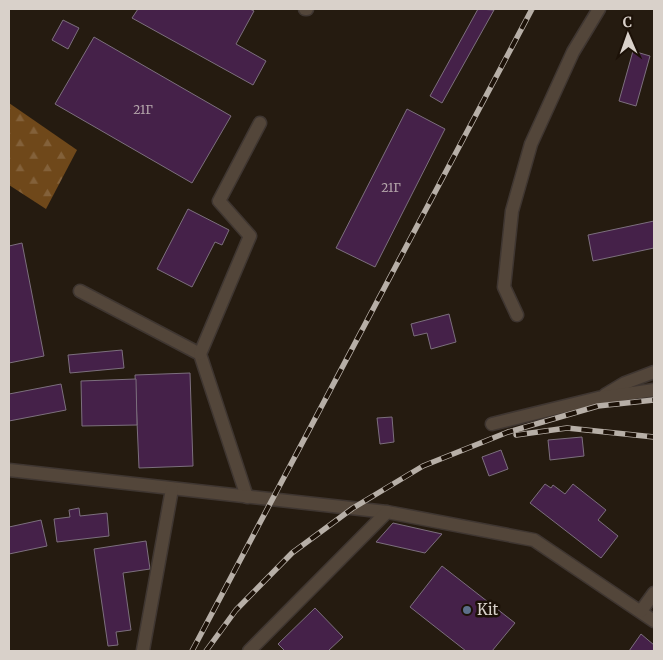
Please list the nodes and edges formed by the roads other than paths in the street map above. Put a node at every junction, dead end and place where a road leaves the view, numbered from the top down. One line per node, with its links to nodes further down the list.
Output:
1 (599, 9): 4 (street)
2 (260, 123): 5 (street)
3 (80, 291): 5 (street)
4 (517, 316)
5 (200, 354): 12 (street)
6 (654, 372): 8 (street)
7 (654, 390): 8 (street)
8 (598, 398): 9 (street)
9 (492, 424)
10 (9, 470): 11 (street)
11 (172, 489): 12 (street); 17 (street)
12 (247, 497): 13 (street)
13 (387, 512): 15 (street); 18 (street)
14 (654, 593): 15 (street)
15 (641, 611): 16 (street)
16 (654, 621)
17 (143, 650)
18 (248, 651)

